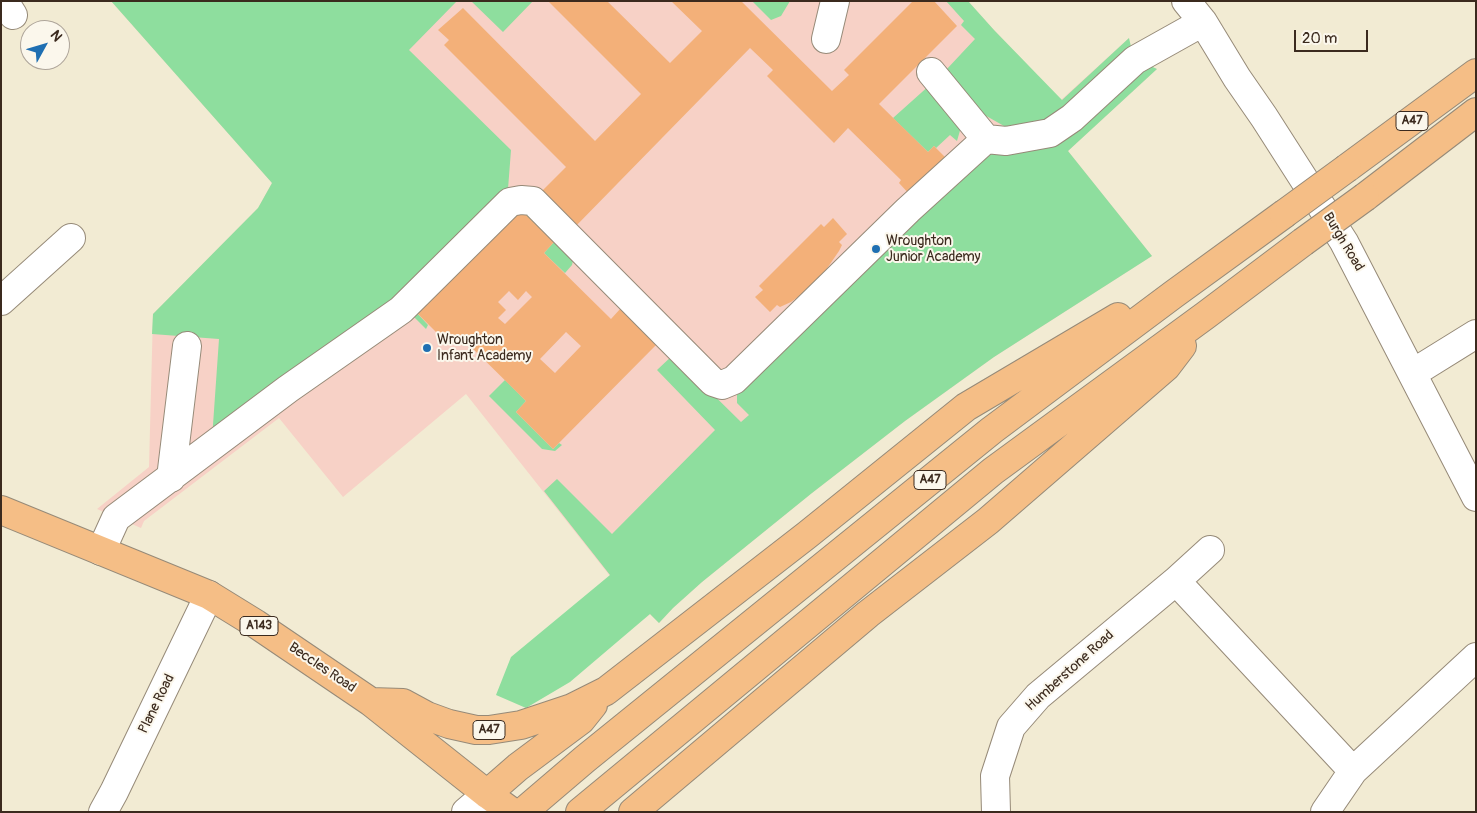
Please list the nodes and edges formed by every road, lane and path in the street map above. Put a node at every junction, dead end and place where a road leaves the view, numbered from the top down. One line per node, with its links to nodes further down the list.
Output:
1 (835, 1): 4 (street)
2 (1186, 1): 3 (street, Burgh Road)
3 (1202, 22): 8 (street); 15 (street, Burgh Road)
4 (826, 39)
5 (931, 72): 8 (street)
6 (1476, 73): 10 (highway, A47, bridge)
7 (1476, 112): 12 (highway, A47, bridge)
8 (986, 138): 16 (street)
9 (71, 238): 11 (street)
10 (1174, 294): 24 (highway, A47); 33 (highway, A47)
11 (1, 301)
12 (1206, 315): 27 (highway, A47); 34 (highway, A47)
13 (1476, 334): 15 (street)
14 (187, 346): 16 (street)
15 (1413, 373): 17 (street, Burgh Road)
16 (170, 478): 20 (street)
17 (1476, 498)
18 (1, 510): 20 (highway, Beccles Road / A143)
19 (1210, 550): 21 (street, Humberstone Road)
20 (100, 551): 22 (highway, Beccles Road / A143)
21 (1176, 581): 26 (street); 37 (street, Humberstone Road)
22 (209, 595): 25 (highway, Beccles Road / A143); 29 (street, Plane Road)
23 (1476, 657): 26 (street)
24 (606, 691): 25 (highway, A47); 28 (highway, A47)
25 (371, 702): 28 (highway, Beccles Road / A143)
26 (1353, 771): 30 (street)
27 (672, 779): 35 (highway, A47); 36 (highway)
28 (487, 794): 31 (street); 32 (highway, Beccles Road / A143)
29 (111, 805)
30 (1329, 810)
31 (466, 812)
32 (512, 812)
33 (523, 812)
34 (580, 812)
35 (633, 812)
36 (662, 812)
37 (996, 812)

